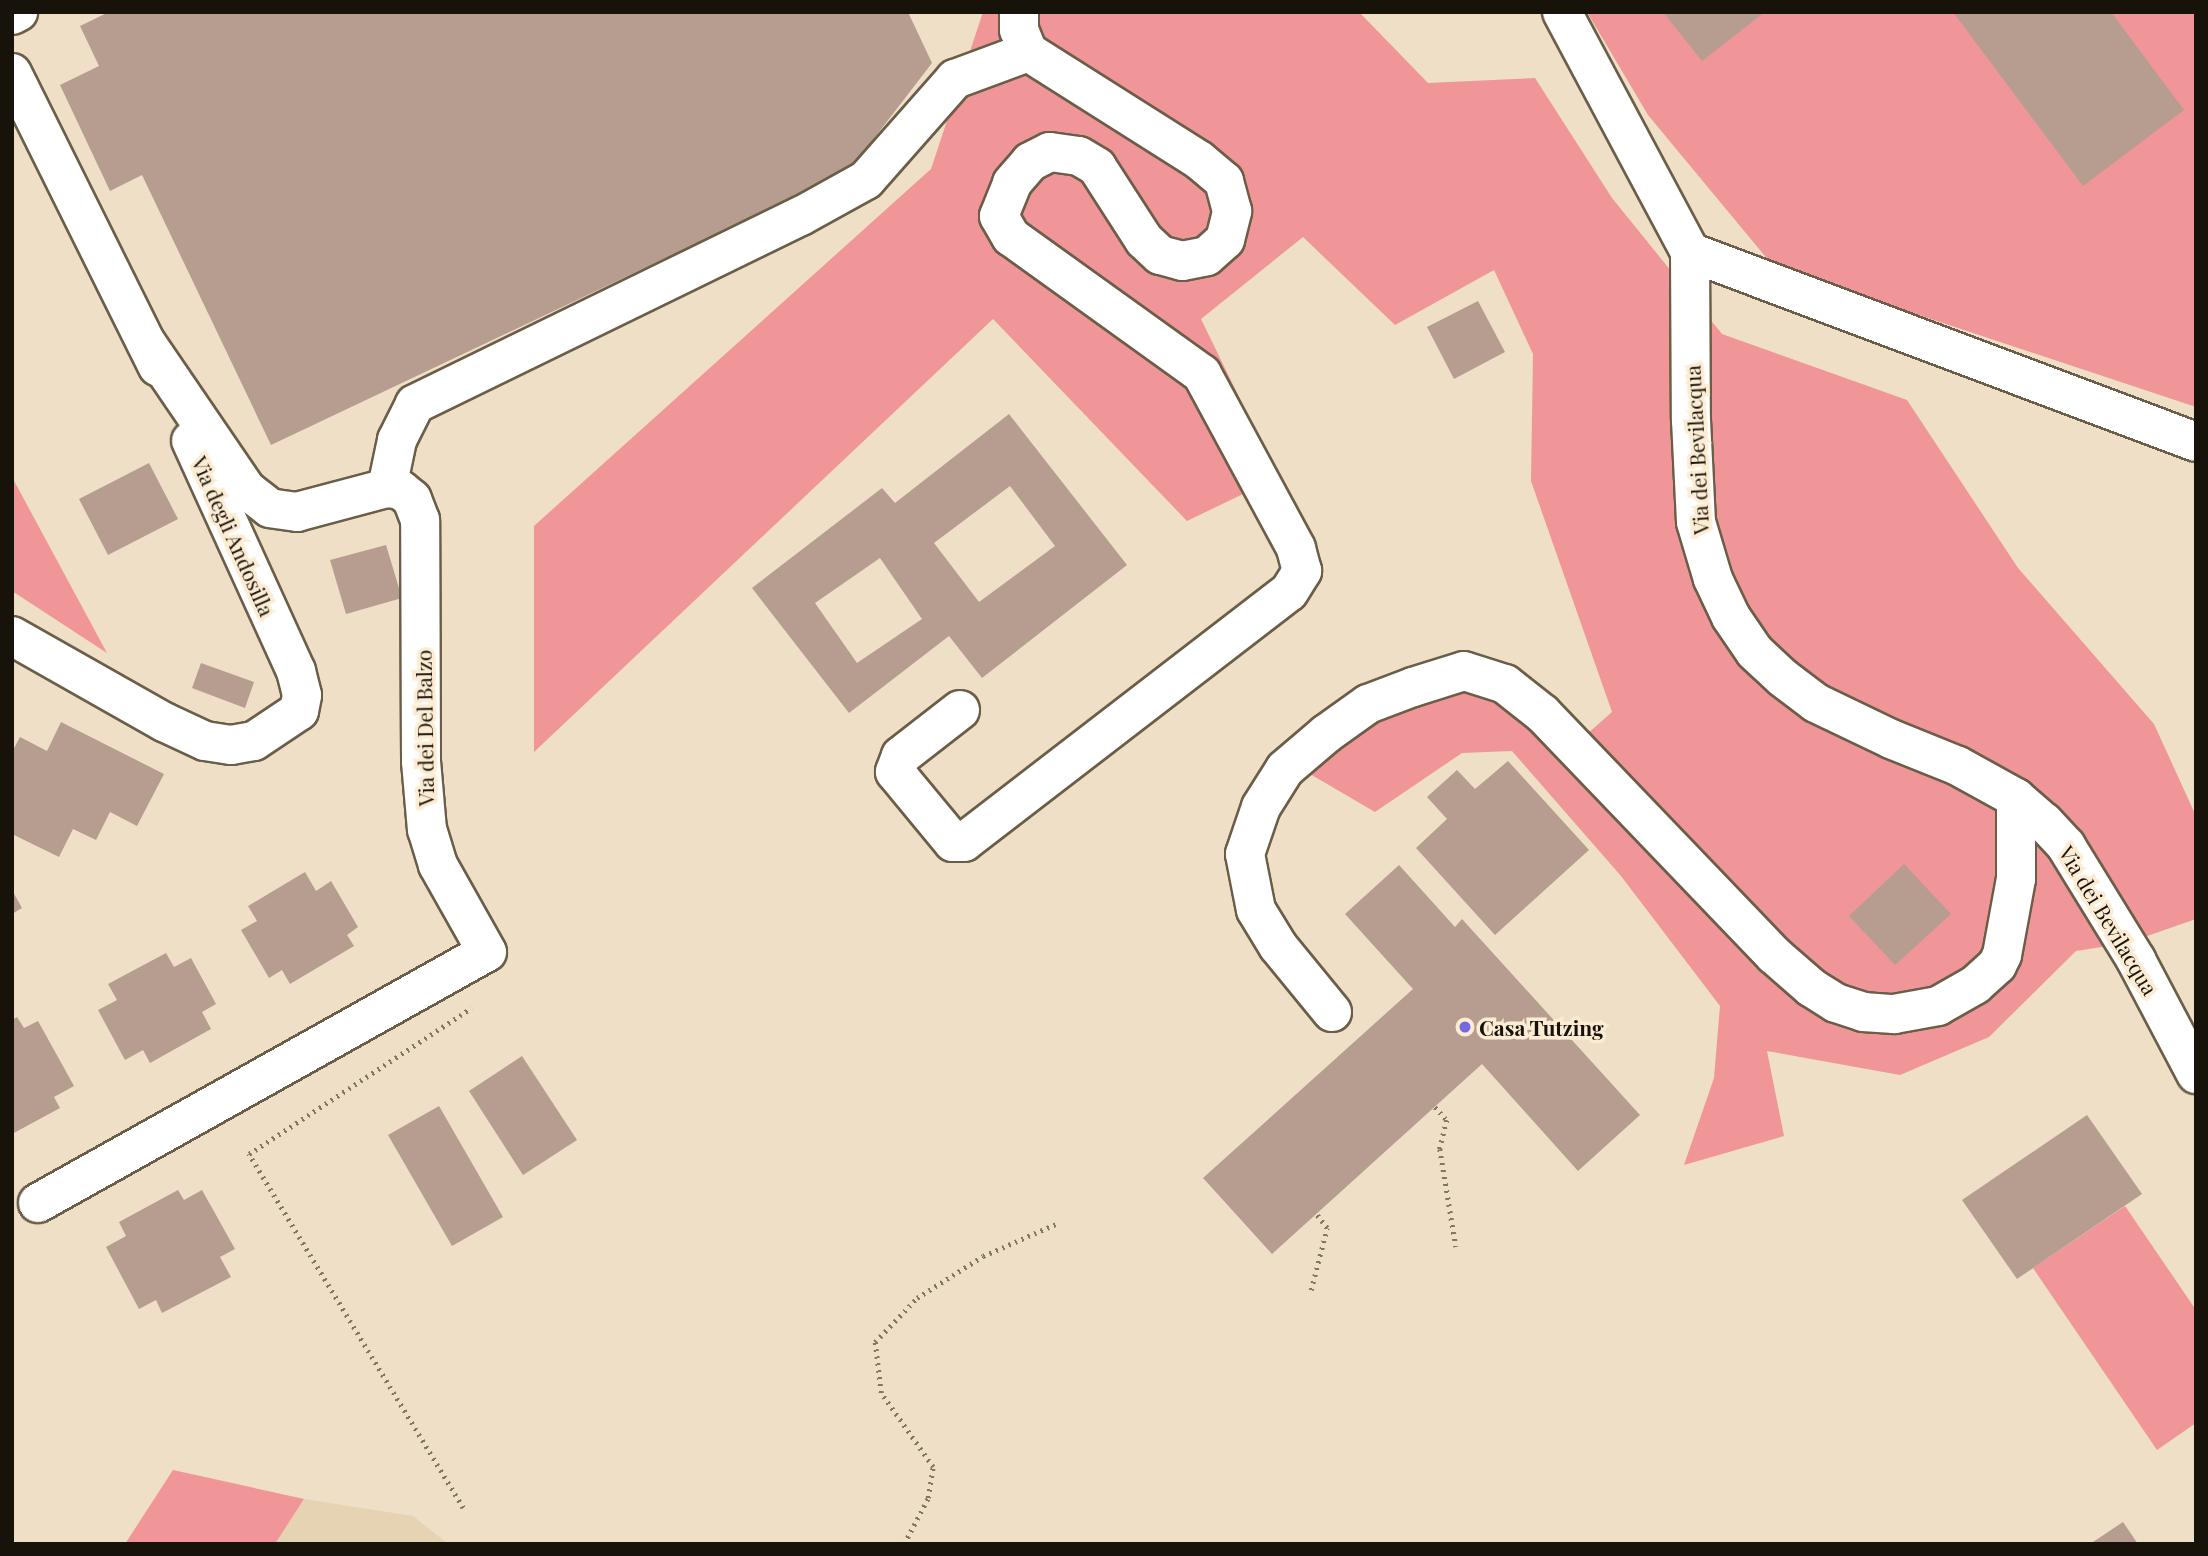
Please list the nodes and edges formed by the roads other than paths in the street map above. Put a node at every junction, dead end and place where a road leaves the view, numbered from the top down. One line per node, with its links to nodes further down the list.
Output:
1 (18, 12): 4 (street)
2 (1019, 12): 5 (street)
3 (1562, 12): 7 (street, Via dei Bevilacqua)
4 (12, 15)
5 (1028, 52): 10 (street); 12 (street)
6 (12, 74): 8 (street, Via degli Andosilla)
7 (1690, 252): 9 (street); 13 (street, Via dei Bevilacqua)
8 (147, 344): 10 (street); 11 (street, Via degli Andosilla)
9 (2196, 442)
10 (387, 488): 16 (street, Via dei Del Balzo)
11 (12, 636)
12 (960, 710)
13 (2016, 798): 14 (street); 15 (street, Via dei Bevilacqua)
14 (1332, 1012)
15 (2196, 1074)
16 (38, 1203)

